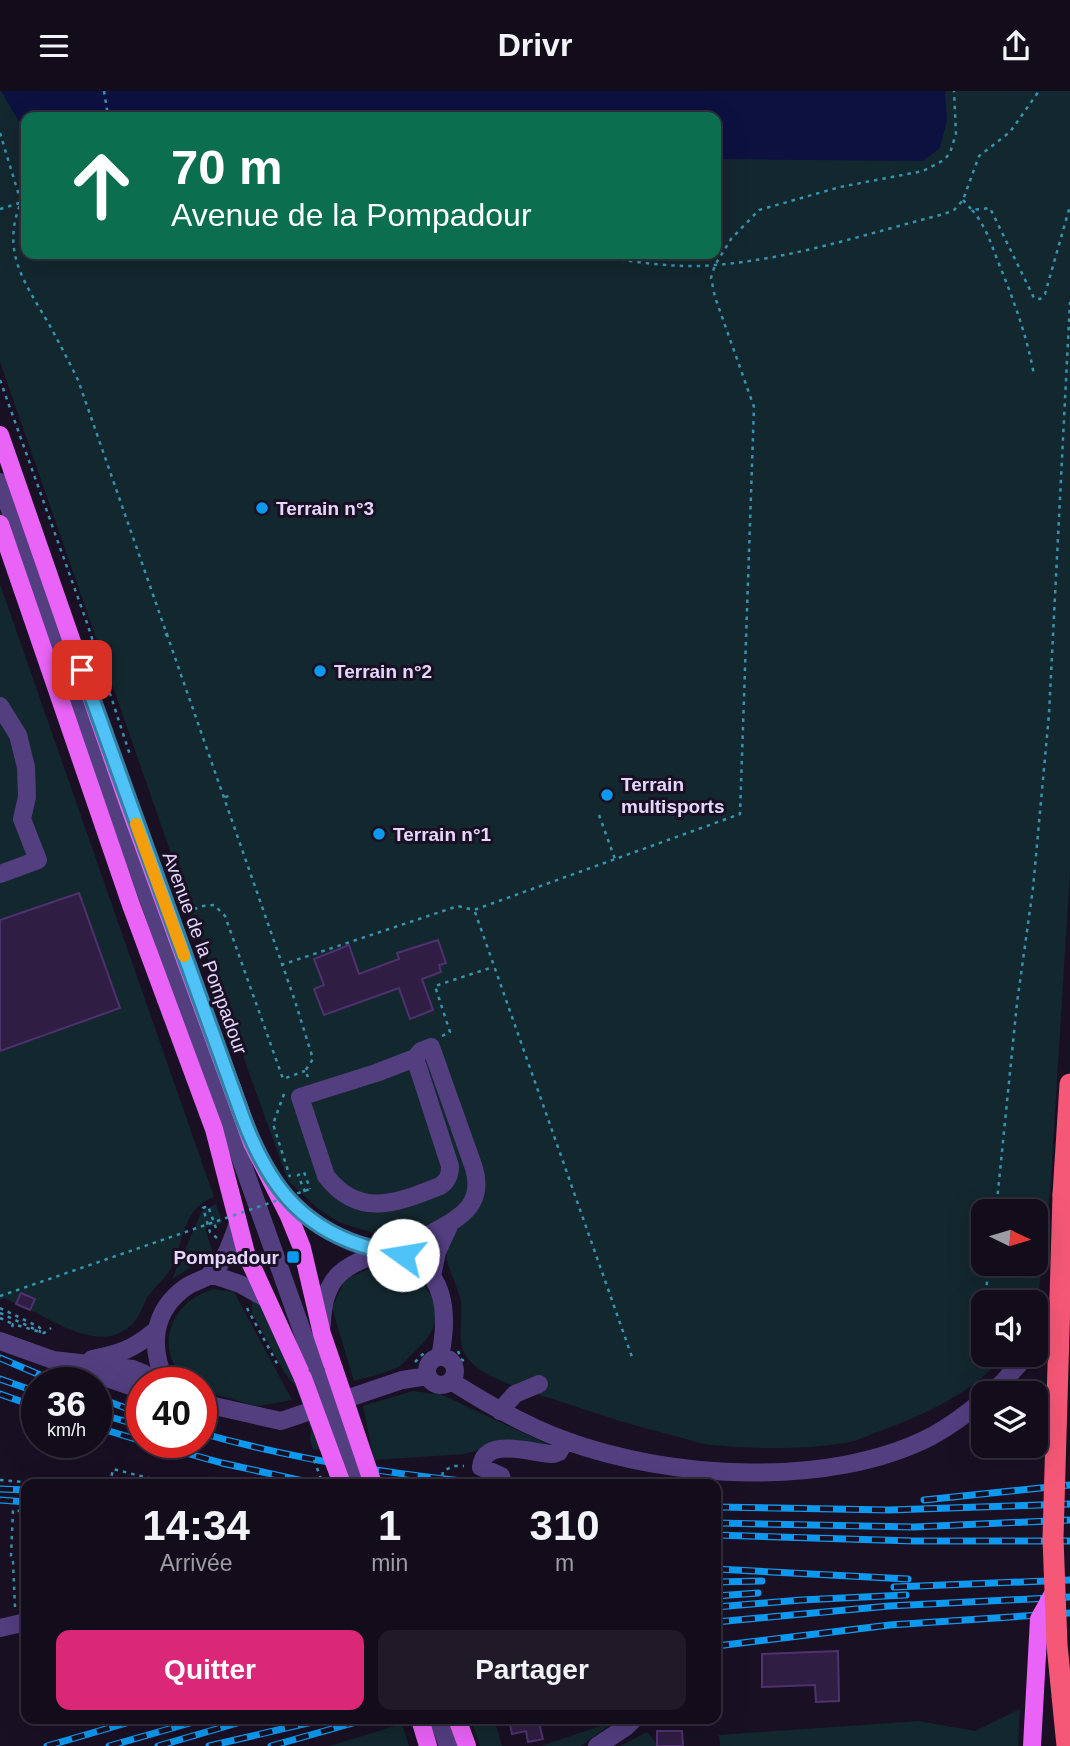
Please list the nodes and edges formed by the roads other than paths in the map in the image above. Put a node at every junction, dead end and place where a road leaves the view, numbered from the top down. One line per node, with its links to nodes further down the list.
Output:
1 (0, 435): 8 (main road, Avenue de la Pompadour)
2 (0, 482): 23 (street, Avenue de la Pompadour)
3 (0, 524): 9 (main road, Avenue de la Pompadour)
4 (0, 706): 5 (street)
5 (0, 874)
6 (415, 1058): 6 (street); 10 (street)
7 (1070, 1084): 37 (highway, bridge)
8 (270, 1177): 11 (street); 16 (main road, Avenue de la Pompadour)
9 (238, 1223): 12 (street); 14 (main road, Avenue de la Pompadour)
10 (450, 1224): 11 (street); 13 (street)
11 (395, 1253): 13 (street); 16 (street)
12 (210, 1275): 14 (street); 15 (street)
13 (432, 1276): 18 (street)
14 (267, 1299): 23 (main road, Avenue de la Pompadour)
15 (155, 1331): 19 (street); 20 (street)
16 (322, 1334): 23 (main road, Avenue de la Pompadour)
17 (0, 1341): 19 (street)
18 (440, 1357): 24 (street); 25 (street)
19 (68, 1363): 22 (street); 28 (street)
20 (160, 1367)
21 (1016, 1367): 26 (street)
22 (126, 1368)
23 (318, 1373): 33 (main road, Avenue de la Pompadour, bridge); 34 (street, Avenue de la Pompadour, bridge); 35 (main road, Avenue de la Pompadour, bridge)
24 (428, 1376): 25 (street); 29 (street)
25 (451, 1381): 31 (street)
26 (1004, 1381)
27 (539, 1384): 31 (street)
28 (126, 1385)
29 (217, 1407)
30 (971, 1408): 32 (street)
31 (500, 1411): 32 (street)
32 (565, 1440): 36 (street)
33 (340, 1479)
34 (354, 1479)
35 (371, 1479)
36 (502, 1479)
37 (1054, 1592): 44 (main road, bridge); 45 (highway, bridge)
38 (440, 1724): 41 (street)
39 (459, 1724): 42 (main road)
40 (629, 1724): 43 (street)
41 (448, 1746)
42 (467, 1746)
43 (597, 1746)
44 (1032, 1746)
45 (1067, 1746)

